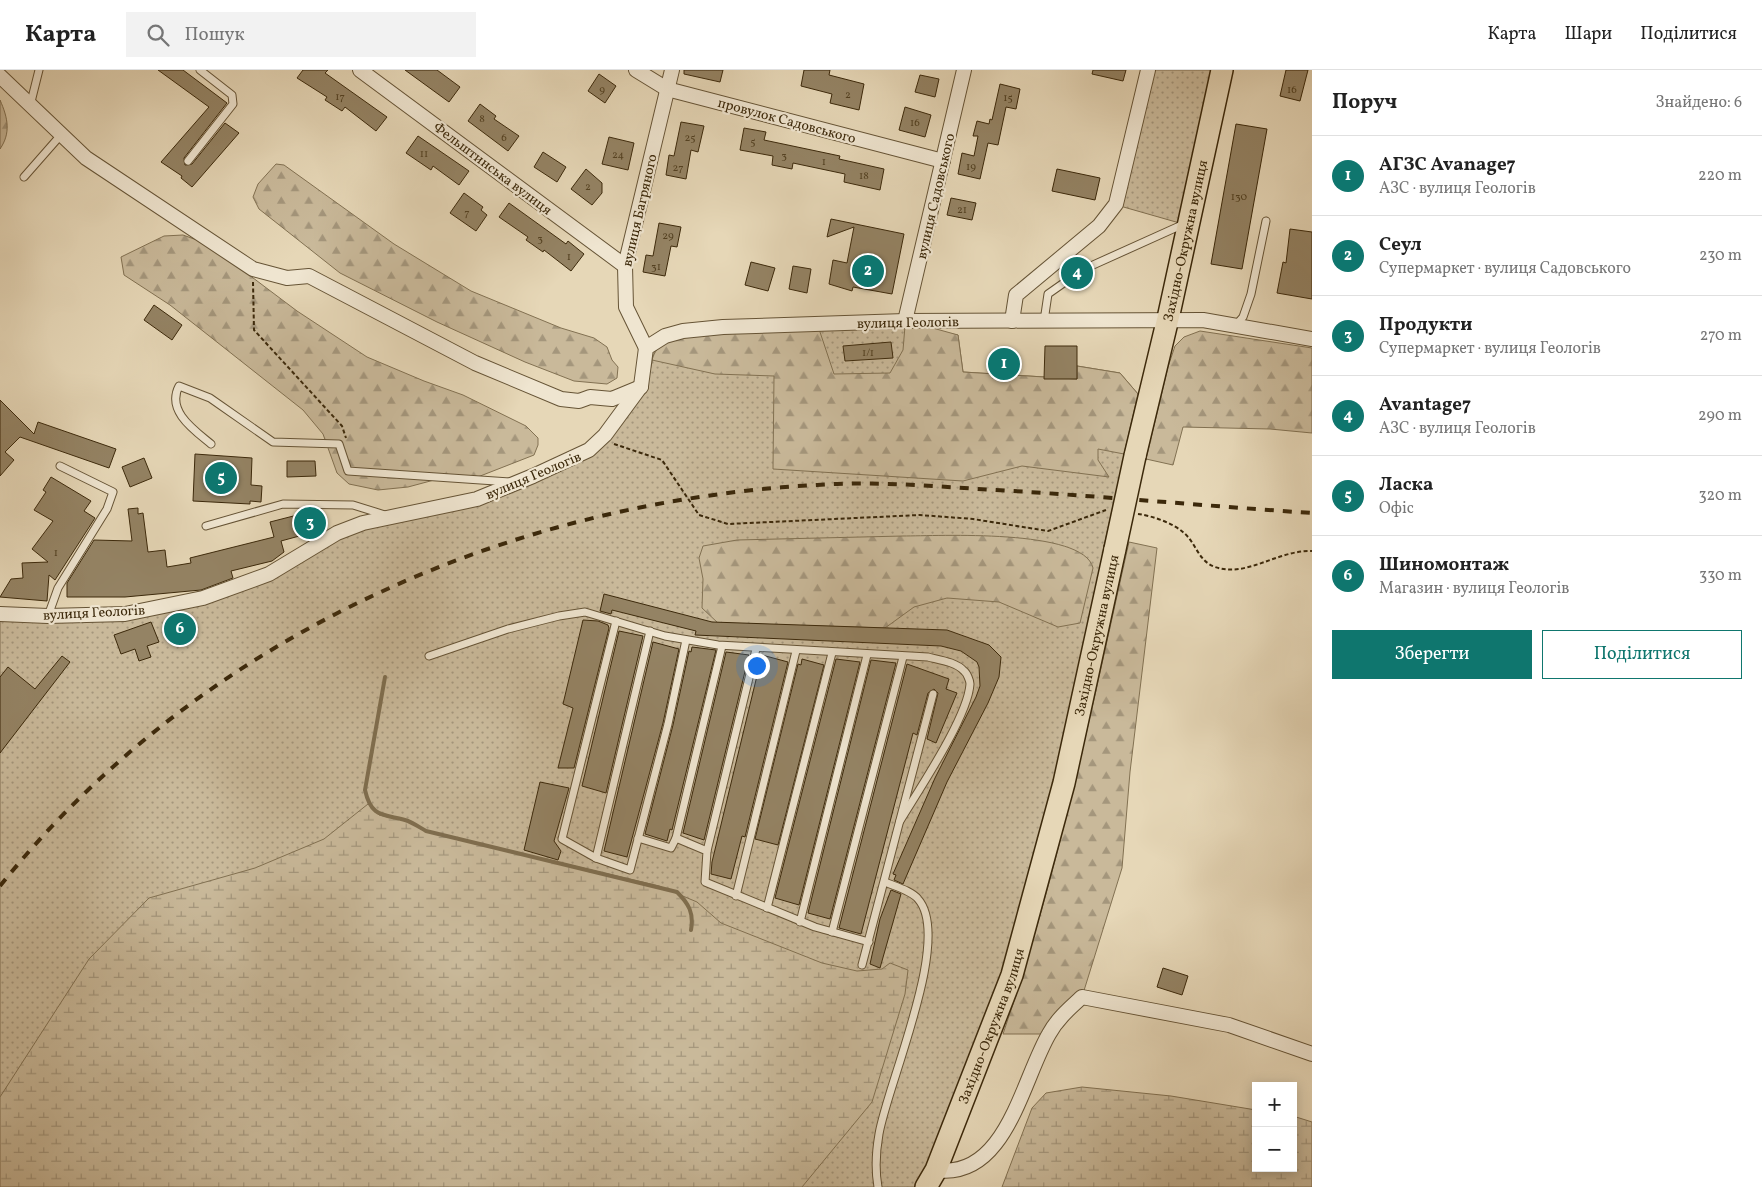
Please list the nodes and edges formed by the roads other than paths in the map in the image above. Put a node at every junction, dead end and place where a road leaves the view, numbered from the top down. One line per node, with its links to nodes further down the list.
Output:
1 (39, 70): 11 (lane)
2 (200, 70): 13 (lane)
3 (360, 70): 18 (street, Фельштинська вулиця)
4 (636, 70): 10 (street, провулок Садовського)
5 (672, 70): 10 (street, вулиця Багряного)
6 (964, 70): 14 (street, вулиця Садовського)
7 (1148, 70): 23 (street)
8 (1222, 70): 17 (main road, Західно-Окружна вулиця)
9 (0, 76): 11 (street)
10 (667, 88): 14 (street, провулок Садовського); 18 (street, вулиця Багряного)
11 (30, 106): 12 (street)
12 (60, 136): 15 (lane); 28 (street)
13 (188, 161)
14 (943, 161): 22 (street, вулиця Садовського)
15 (24, 177)
16 (1266, 221): 25 (lane)
17 (1189, 222): 19 (lane); 21 (main road, Західно-Окружна вулиця)
18 (625, 266): 27 (street, вулиця Багряного)
19 (1082, 270)
20 (1075, 275): 24 (lane)
21 (1168, 320): 24 (street, вулиця Геологів); 25 (street, вулиця Геологів); 60 (main road, Західно-Окружна вулиця, bridge)
22 (905, 321): 23 (street, вулиця Геологів); 27 (street, вулиця Геологів)
23 (1012, 321): 24 (street, вулиця Геологів)
24 (1044, 321)
25 (1236, 326): 26 (street, вулиця Геологів)
26 (1312, 339)
27 (646, 348): 28 (street, вулиця Геологів)
28 (641, 386): 31 (street, вулиця Геологів)
29 (211, 444): 31 (lane)
30 (60, 466): 35 (lane)
31 (518, 482): 32 (street, вулиця Геологів)
32 (390, 517): 33 (lane); 35 (street, вулиця Геологів)
33 (206, 526)
34 (0, 614): 35 (street, вулиця Геологів)
35 (48, 616)
36 (616, 622): 37 (lane); 44 (lane); 51 (lane)
37 (650, 631): 38 (lane); 51 (lane)
38 (686, 640): 39 (lane); 48 (lane)
39 (722, 646): 40 (lane); 49 (lane)
40 (756, 649): 41 (lane); 50 (lane)
41 (796, 651): 42 (lane); 53 (lane)
42 (832, 653): 43 (lane); 54 (lane)
43 (867, 655): 45 (lane); 55 (lane)
44 (429, 656)
45 (903, 657): 47 (lane); 56 (lane)
46 (933, 694): 47 (lane)
47 (900, 821): 52 (lane)
48 (638, 838): 49 (lane); 51 (lane)
49 (676, 838): 50 (lane)
50 (707, 851): 53 (lane)
51 (596, 858)
52 (885, 882): 57 (lane); 61 (lane)
53 (736, 896): 54 (lane)
54 (767, 908): 55 (lane)
55 (800, 922): 56 (lane)
56 (832, 932): 57 (lane)
57 (868, 942): 58 (lane)
58 (862, 965)
59 (1312, 1054): 60 (street)
60 (931, 1178)
61 (878, 1187)

